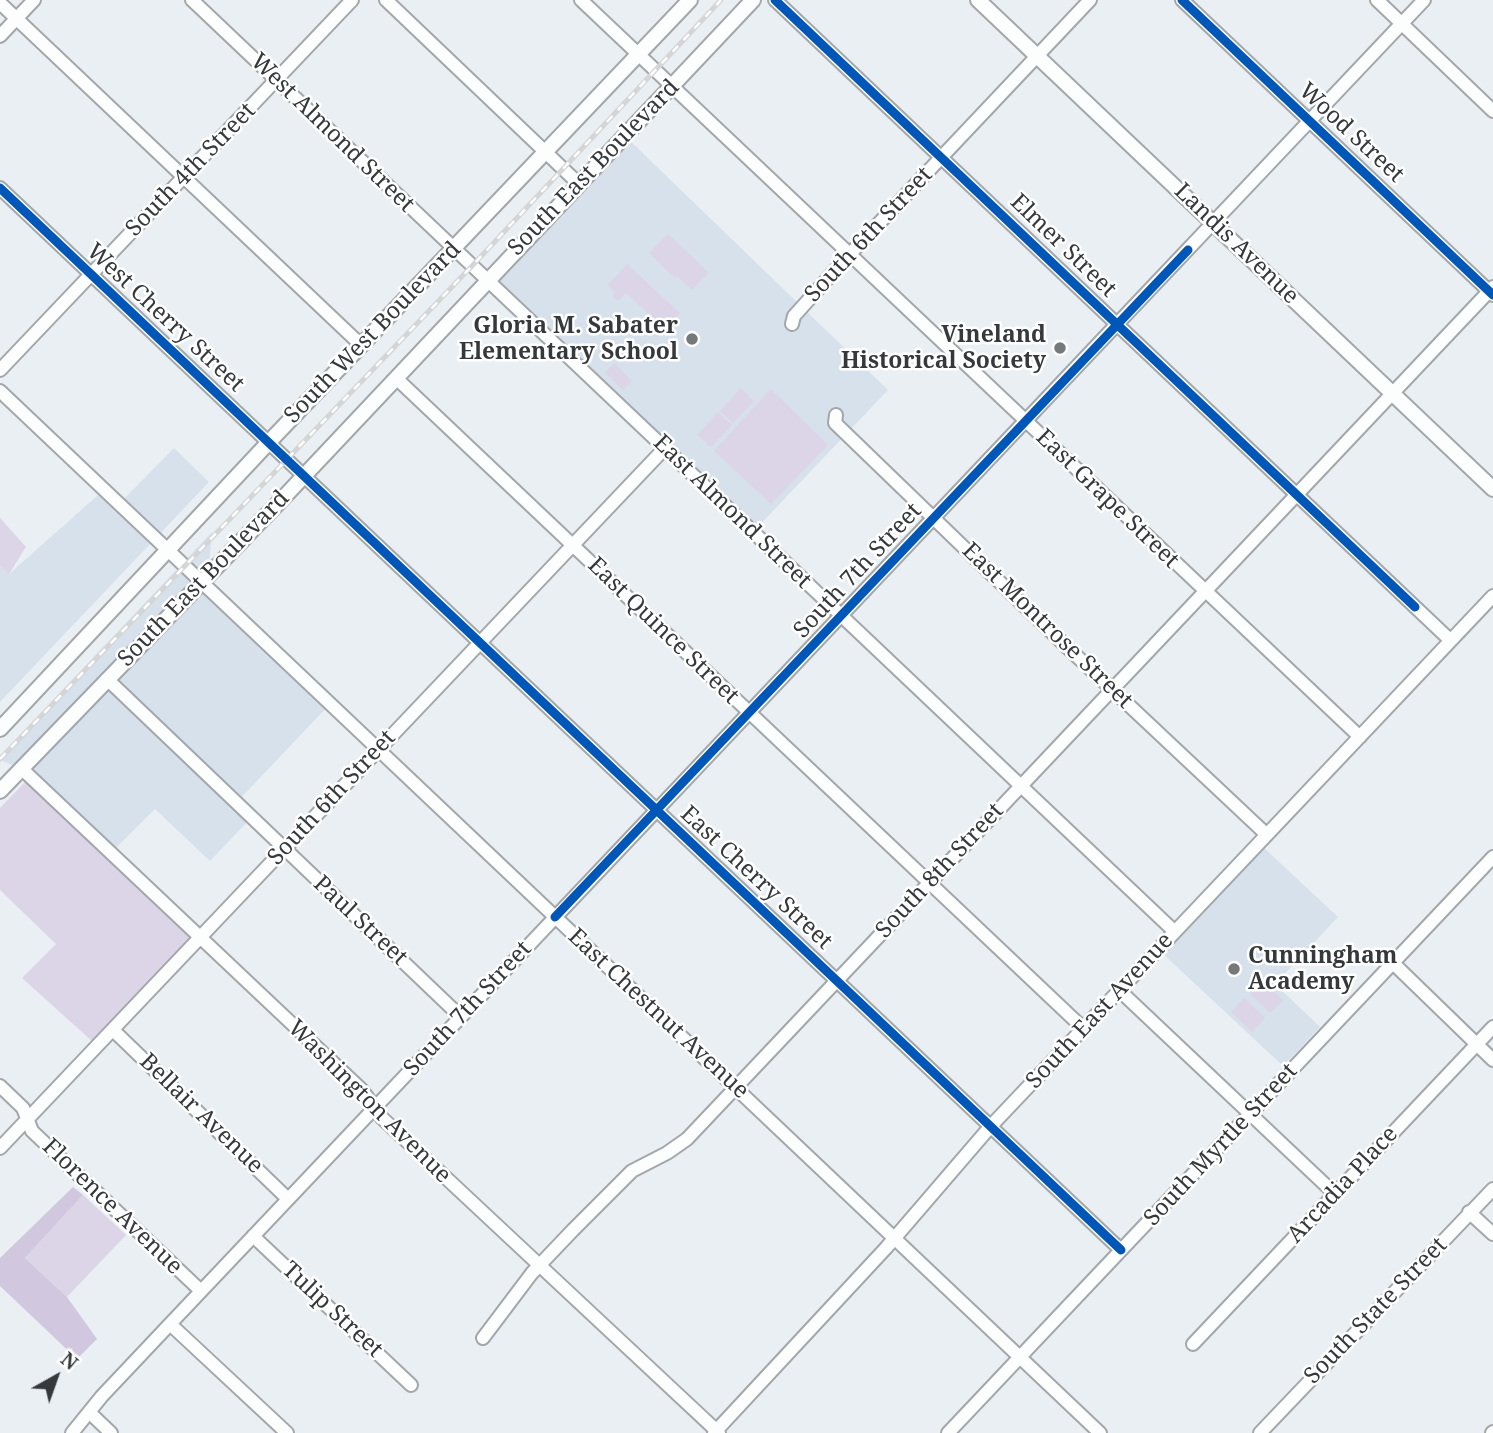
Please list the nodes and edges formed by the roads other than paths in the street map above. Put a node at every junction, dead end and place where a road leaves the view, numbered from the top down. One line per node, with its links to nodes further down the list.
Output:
1 (34, 0): 15 (street)
2 (192, 0): 20 (street, West Almond Street)
3 (352, 0): 20 (street, South 4th Street)
4 (386, 0): 24 (street)
5 (581, 0): 18 (street, East Grape Street)
6 (690, 0): 18 (main road, South West Boulevard)
7 (753, 0): 21 (main road, South East Boulevard)
8 (775, 0): 25 (street, Elmer Street)
9 (978, 0): 19 (main road, Landis Avenue)
10 (1090, 0): 19 (street, South 6th Street)
11 (1182, 0): 23 (street, Wood Street)
12 (1377, 0): 16 (street)
13 (1424, 0): 16 (street, South 7th Street)
14 (0, 3): 15 (street)
15 (16, 19): 17 (street); 26 (street)
16 (1402, 24): 22 (street); 23 (street, South 7th Street)
17 (0, 36)
18 (639, 54): 21 (street, East Grape Street); 24 (main road, South West Boulevard)
19 (1036, 56): 25 (street, South 6th Street); 29 (main road, Landis Avenue)
20 (276, 80): 26 (street, South 4th Street); 30 (street, West Almond Street)
21 (672, 86): 27 (main road, South East Boulevard); 31 (street, East Grape Street)
22 (1493, 111)
23 (1310, 122): 29 (street, South 7th Street); 35 (street, Wood Street)
24 (546, 151): 27 (street); 30 (main road, South West Boulevard)
25 (942, 157): 31 (street, South 6th Street); 37 (street, Elmer Street)
26 (185, 177): 33 (street, South 4th Street); 38 (street)
27 (579, 184): 34 (main road, South East Boulevard)
28 (0, 188): 33 (street, West Cherry Street)
29 (1214, 222): 37 (street, South 7th Street); 42 (main road, Landis Avenue)
30 (453, 248): 32 (street, West Almond Street); 38 (main road, South West Boulevard)
31 (849, 255): 36 (street, South 6th Street); 44 (street, East Grape Street)
32 (472, 266): 34 (street, East Almond Street)
33 (91, 275): 39 (street, South 4th Street); 45 (street, West Cherry Street)
34 (487, 281): 40 (main road, South East Boulevard); 46 (street, East Almond Street)
35 (1492, 291): 42 (street, South 8th Street)
36 (792, 324)
37 (1118, 325): 44 (street, South 7th Street); 49 (street, Elmer Street)
38 (361, 345): 45 (main road, South West Boulevard)
39 (0, 370)
40 (396, 378): 47 (main road, South East Boulevard); 51 (street, East Quince Street)
41 (0, 391): 52 (street, East Chestnut Avenue)
42 (1392, 394): 48 (main road, Landis Avenue); 49 (street, South 8th Street)
43 (836, 415): 50 (street, East Montrose Street)
44 (1026, 421): 50 (street, South 7th Street); 54 (street, East Grape Street)
45 (269, 442): 47 (street, West Cherry Street); 52 (main road, South West Boulevard)
46 (665, 448): 51 (street, South 6th Street); 56 (street, East Almond Street)
47 (304, 475): 53 (main road, South East Boulevard); 58 (street, East Cherry Street)
48 (1493, 489)
49 (1296, 494): 54 (street, South 8th Street); 57 (street, Elmer Street)
50 (934, 519): 56 (street, South 7th Street); 60 (street, East Montrose Street)
51 (572, 545): 58 (street, South 6th Street); 61 (street, East Quince Street)
52 (168, 549): 53 (street, East Chestnut Avenue); 62 (main road, South West Boulevard)
53 (201, 581): 59 (main road, South East Boulevard); 64 (street, East Chestnut Avenue)
54 (1205, 592): 60 (street, South 8th Street); 63 (street, East Grape Street)
55 (1493, 596): 57 (street, South East Avenue)
56 (842, 616): 61 (street, South 7th Street); 66 (street, East Almond Street)
57 (1450, 640): 63 (street, South East Avenue)
58 (481, 642): 64 (street, South 6th Street); 68 (street, East Cherry Street)
59 (107, 679): 65 (main road, South East Boulevard); 70 (street, Paul Street)
60 (1112, 688): 66 (street, South 8th Street); 69 (street, East Montrose Street)
61 (749, 714): 68 (street, South 7th Street); 72 (street, East Quince Street)
62 (0, 729)
63 (1360, 737): 69 (street, South East Avenue)
64 (378, 748): 70 (street, South 6th Street); 73 (street, East Chestnut Avenue)
65 (22, 769): 67 (main road, South East Boulevard); 75 (street, Washington Avenue)
66 (1020, 785): 72 (street, South 8th Street); 74 (street, East Almond Street)
67 (0, 791)
68 (657, 811): 73 (street, South 7th Street); 77 (street, East Cherry Street)
69 (1266, 834): 74 (street, South East Avenue)
70 (285, 849): 75 (street, South 6th Street); 79 (street, Paul Street)
71 (1493, 857): 76 (street, South Myrtle Street)
72 (928, 883): 77 (street, South 8th Street); 81 (street, East Quince Street)
73 (555, 917): 79 (street, South 7th Street); 86 (street, East Chestnut Avenue)
74 (1174, 931): 78 (street, South East Avenue)
75 (200, 937): 82 (street, South 6th Street); 87 (street, Washington Avenue)
76 (1393, 963): 83 (street); 88 (street, South Myrtle Street)
77 (836, 980): 86 (street, South 8th Street); 90 (street, East Cherry Street)
78 (1119, 990): 81 (street, South East Avenue); 88 (street)
79 (461, 1017): 87 (street, South 7th Street)
80 (1493, 1027): 83 (street, Arcadia Place)
81 (1083, 1028): 90 (street, South East Avenue)
82 (113, 1030): 89 (street, South 6th Street); 94 (street, Bellair Avenue)
83 (1477, 1044): 84 (street); 93 (street, Arcadia Place)
84 (1493, 1060)
85 (0, 1086): 89 (street, Florence Avenue)
86 (734, 1087): 98 (street, East Chestnut Avenue); 100 (street, South 8th Street)
87 (376, 1107): 94 (street, South 7th Street); 100 (street, Washington Avenue)
88 (1250, 1114): 93 (street); 99 (street, South Myrtle Street)
89 (28, 1119): 91 (street, South 6th Street); 101 (street, Florence Avenue)
90 (990, 1127): 98 (street, South East Avenue); 99 (street, East Cherry Street)
91 (0, 1149)
92 (1493, 1189): 95 (street, South State Street)
93 (1335, 1194): 104 (street, Arcadia Place)
94 (288, 1199): 97 (street, South 7th Street)
95 (1469, 1212): 96 (street); 114 (street, South State Street)
96 (1493, 1234)
97 (253, 1236): 101 (street, South 7th Street); 106 (street, Tulip Street)
98 (894, 1238): 105 (street, East Chestnut Avenue); 108 (street, South East Avenue)
99 (1121, 1250): 105 (street, South Myrtle Street)
100 (539, 1266): 103 (street, South 8th Street); 108 (street, Washington Avenue)
101 (201, 1291): 102 (street, South 7th Street)
102 (170, 1324): 107 (street, South 7th Street); 111 (street)
103 (483, 1338)
104 (1193, 1344)
105 (1020, 1357): 112 (street, South Myrtle Street); 113 (street, East Chestnut Avenue)
106 (411, 1385)
107 (89, 1412): 109 (street, South 7th Street); 110 (street)
108 (716, 1432)
109 (72, 1433)
110 (111, 1433)
111 (286, 1433)
112 (948, 1433)
113 (1100, 1433)
114 (1260, 1433)

